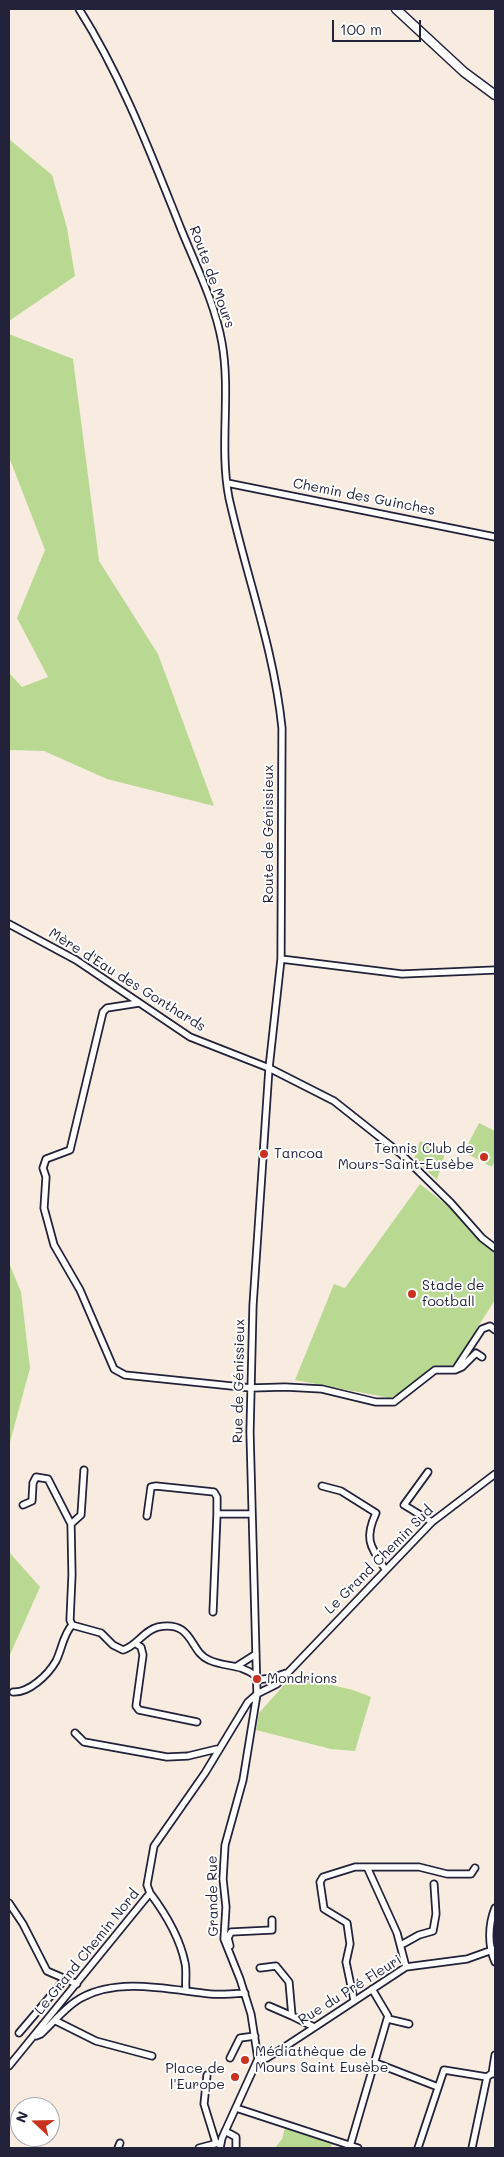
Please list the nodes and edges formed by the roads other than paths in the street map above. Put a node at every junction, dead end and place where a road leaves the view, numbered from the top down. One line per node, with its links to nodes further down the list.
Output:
1 (79, 9): 4 (street, Route de Mours)
2 (396, 9): 3 (main road)
3 (495, 96)
4 (227, 483): 5 (street, Chemin des Guinches); 6 (street, Route de Mours)
5 (495, 537)
6 (258, 602): 8 (street, Route de Génissieux)
7 (9, 924): 10 (street, Mère d'Eau des Gonthards)
8 (282, 959): 9 (street); 11 (street, Route de Génissieux)
9 (495, 970)
10 (139, 1003): 11 (street, Mère d'Eau des Gonthards); 16 (street)
11 (269, 1068): 12 (street, Mère d'Eau des Gonthards); 16 (street, Rue de Génissieux)
12 (495, 1248)
13 (495, 1330): 15 (street)
14 (482, 1356): 15 (street)
15 (455, 1370): 16 (street)
16 (251, 1388): 23 (street, Rue de Génissieux)
17 (84, 1470): 26 (street)
18 (428, 1472): 25 (street)
19 (495, 1474): 25 (street, Le Grand Chemin Sud)
20 (322, 1486): 27 (street)
21 (23, 1505): 26 (street)
22 (217, 1514): 23 (street); 24 (street); 28 (street)
23 (252, 1514): 31 (street, Rue de Génissieux)
24 (147, 1516)
25 (432, 1522): 27 (street, Le Grand Chemin Sud)
26 (71, 1524): 29 (street)
27 (385, 1569): 33 (street, Le Grand Chemin Sud)
28 (213, 1612)
29 (72, 1625): 30 (street); 35 (street)
30 (136, 1644): 32 (street); 37 (street)
31 (256, 1654): 32 (street); 34 (street, Rue de Génissieux)
32 (237, 1666): 34 (street)
33 (288, 1672): 34 (street); 36 (street, Le Grand Chemin Sud)
34 (256, 1678): 36 (street, Rue de Génissieux)
35 (12, 1692)
36 (256, 1694): 39 (street, Le Grand Chemin Nord); 48 (street, Grande Rue)
37 (198, 1722)
38 (75, 1733): 39 (street)
39 (218, 1750): 43 (street, Le Grand Chemin Nord)
40 (367, 1867): 41 (street); 47 (street); 58 (street)
41 (475, 1868)
42 (434, 1884): 47 (street)
43 (150, 1893): 54 (street, Le Grand Chemin Nord); 56 (street)
44 (9, 1903): 53 (street)
45 (495, 1908): 49 (street)
46 (272, 1920): 48 (street)
47 (401, 1945): 51 (street)
48 (228, 1950): 57 (street, Grande Rue)
49 (493, 1950): 50 (street); 51 (street, Rue du Pré Fleuri)
50 (495, 1962)
51 (406, 1967): 55 (street, Rue du Pré Fleuri)
52 (260, 1968): 60 (street)
53 (65, 1979): 54 (street); 65 (street)
54 (76, 1984): 67 (street, Le Grand Chemin Nord)
55 (372, 1989): 58 (street, Rue du Pré Fleuri); 61 (street)
56 (186, 1990): 57 (street); 62 (street)
57 (245, 1993): 66 (street, Grande Rue)
58 (354, 2000): 64 (street, Rue du Pré Fleuri)
59 (269, 2006): 60 (street)
60 (292, 2016): 64 (street)
61 (388, 2019): 63 (street); 72 (street)
62 (56, 2021): 67 (street); 69 (street)
63 (409, 2024)
64 (314, 2027): 71 (street, Rue du Pré Fleuri)
65 (19, 2033)
66 (255, 2036): 70 (street); 71 (street, Grande Rue)
67 (34, 2037): 73 (street, Le Grand Chemin Nord)
68 (495, 2055): 74 (street)
69 (152, 2056)
70 (230, 2058)
71 (258, 2059): 77 (street)
72 (376, 2063): 76 (street); 80 (street)
73 (9, 2066)
74 (491, 2074): 76 (street); 85 (street)
75 (207, 2075): 79 (street)
76 (438, 2087): 84 (street)
77 (236, 2108): 78 (street); 80 (street)
78 (226, 2131): 79 (street); 82 (street)
79 (219, 2144): 81 (street)
80 (350, 2146): 83 (street)
81 (200, 2148)
82 (236, 2148)
83 (358, 2148)
84 (418, 2148)
85 (472, 2148)

